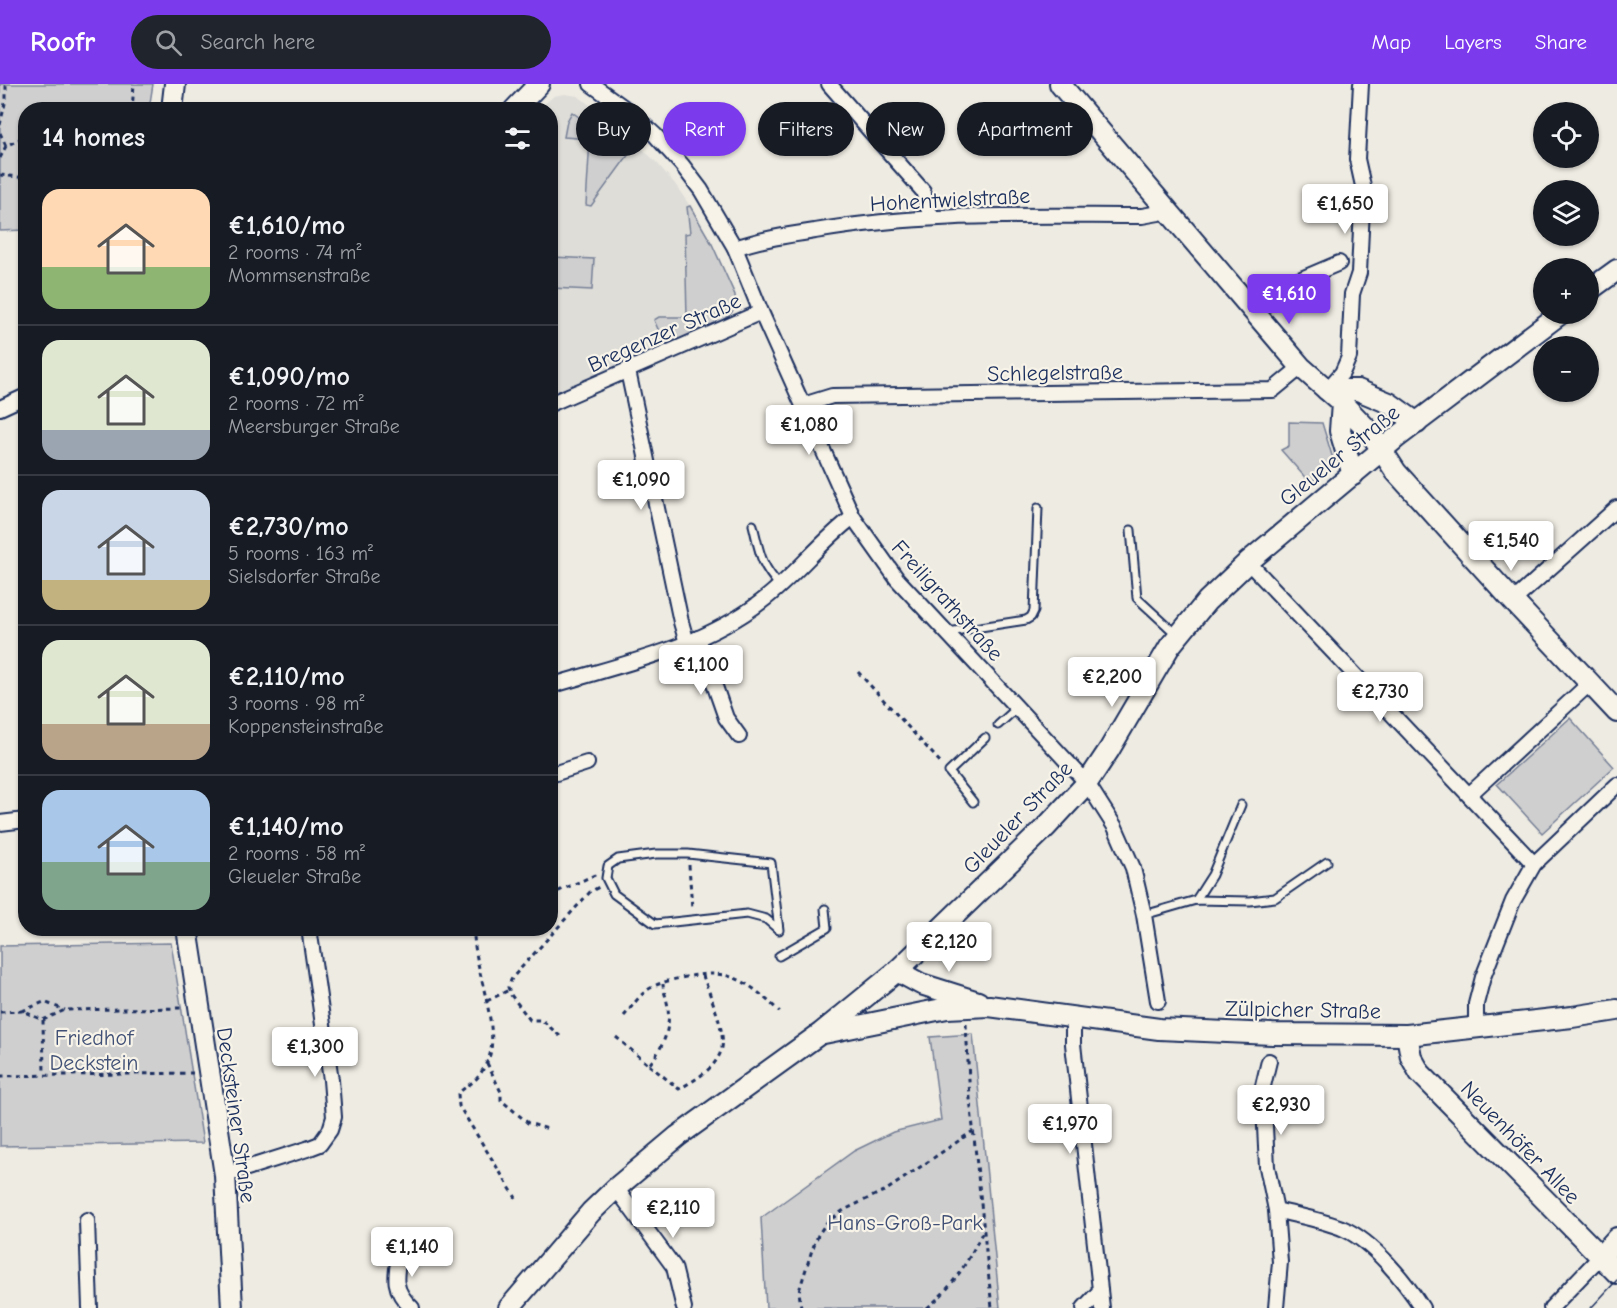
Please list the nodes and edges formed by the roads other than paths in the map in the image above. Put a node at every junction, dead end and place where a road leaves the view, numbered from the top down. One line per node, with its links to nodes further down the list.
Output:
1 (176, 84): 7 (street)
2 (539, 84): 8 (street)
3 (591, 84): 11 (street, Freiligrathstraße)
4 (829, 84): 10 (street)
5 (1060, 84): 9 (street)
6 (1361, 84): 20 (street)
7 (173, 102)
8 (522, 102)
9 (1167, 209): 10 (street, Hohentwielstraße); 15 (street)
10 (931, 217): 11 (street, Hohentwielstraße)
11 (735, 248): 16 (street, Freiligrathstraße)
12 (1339, 263): 15 (street)
13 (1617, 270): 14 (street)
14 (1599, 283)
15 (1245, 303): 18 (street)
16 (761, 312): 19 (street, Bregenzer Straße); 24 (street, Freiligrathstraße)
17 (1547, 324): 26 (street, Gleueler Straße)
18 (1300, 368): 20 (street); 24 (street, Schlegelstraße)
19 (628, 371): 22 (street, Bregenzer Straße); 39 (street)
20 (1327, 390): 23 (street); 26 (street)
21 (18, 400): 25 (street)
22 (558, 401)
23 (1342, 403): 27 (street); 28 (street)
24 (803, 405): 31 (street, Freiligrathstraße)
25 (0, 408)
26 (1417, 423): 27 (street, Gleueler Straße)
27 (1381, 451): 28 (street, Gleueler Straße); 36 (street)
28 (1353, 475): 34 (street, Gleueler Straße)
29 (1038, 508): 37 (lane)
30 (1617, 508): 36 (street)
31 (853, 517): 35 (street); 37 (street, Freiligrathstraße)
32 (753, 525): 35 (lane)
33 (1131, 530): 38 (lane)
34 (1248, 562): 38 (street, Gleueler Straße); 51 (street)
35 (780, 586): 39 (street)
36 (1513, 601): 41 (street)
37 (948, 632): 42 (street, Freiligrathstraße)
38 (1178, 636): 49 (street, Gleueler Straße)
39 (693, 641): 40 (street); 45 (street)
40 (558, 683)
41 (1589, 684): 43 (street); 51 (street)
42 (1017, 708): 44 (lane); 49 (street, Freiligrathstraße)
43 (1617, 712)
44 (999, 725)
45 (739, 736)
46 (985, 738): 52 (lane)
47 (587, 763): 48 (street)
48 (558, 772)
49 (1087, 783): 61 (street, Freiligrathstraße); 65 (street, Gleueler Straße)
50 (1617, 785): 57 (street)
51 (1470, 794): 57 (street)
52 (973, 802)
53 (1241, 804): 59 (lane)
54 (18, 821): 55 (street)
55 (0, 824)
56 (1327, 862): 59 (lane)
57 (1534, 864): 70 (street)
58 (608, 882): 58 (lane)
59 (1196, 900): 61 (lane)
60 (825, 909): 64 (lane)
61 (1144, 915): 66 (street, Freiligrathstraße)
62 (188, 936): 74 (street, Decksteiner Straße)
63 (310, 936): 74 (street)
64 (779, 956)
65 (897, 971): 67 (street, Zülpicher Straße); 71 (street, Gleueler Straße)
66 (1158, 1001)
67 (989, 1006): 69 (street, Zülpicher Straße); 71 (street, Zülpicher Straße)
68 (1617, 1010): 70 (street, Zülpicher Straße)
69 (1073, 1017): 72 (street, Zülpicher Straße); 82 (street)
70 (1476, 1029): 72 (street, Zülpicher Straße)
71 (821, 1033): 75 (street, Gleueler Straße)
72 (1407, 1035): 80 (street, Neuenhöfer Allee)
73 (1269, 1061): 76 (street)
74 (225, 1175): 84 (street, Decksteiner Straße)
75 (616, 1188): 86 (street, Gleueler Straße); 87 (street)
76 (1276, 1210): 90 (street); 91 (street)
77 (87, 1220): 83 (street)
78 (1617, 1238): 80 (street)
79 (400, 1252): 85 (street)
80 (1600, 1257): 81 (street, Neuenhöfer Allee); 92 (street)
81 (1617, 1273)
82 (1100, 1291): 88 (street); 89 (street)
83 (90, 1308)
84 (232, 1308)
85 (412, 1308)
86 (509, 1308)
87 (684, 1308)
88 (1084, 1308)
89 (1102, 1308)
90 (1276, 1308)
91 (1422, 1308)
92 (1551, 1308)

